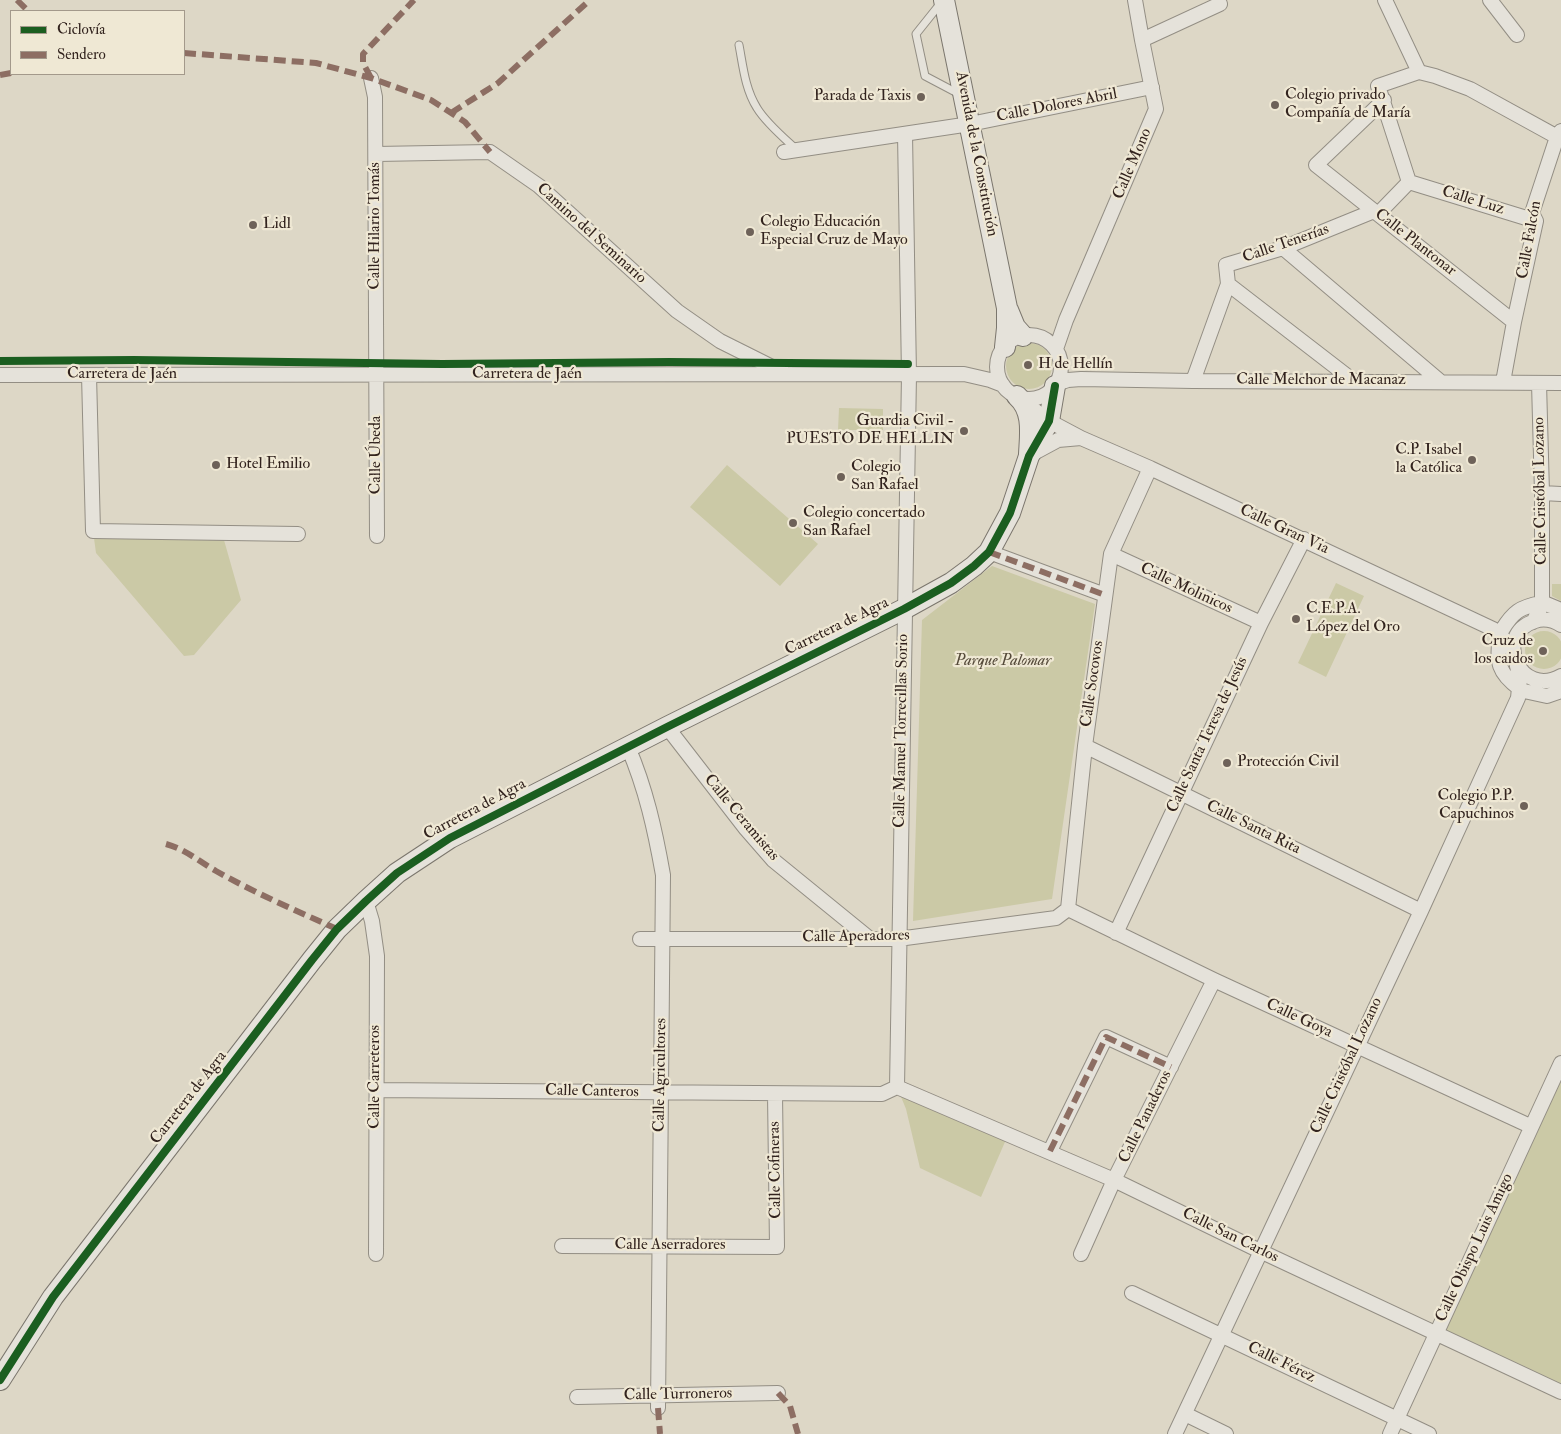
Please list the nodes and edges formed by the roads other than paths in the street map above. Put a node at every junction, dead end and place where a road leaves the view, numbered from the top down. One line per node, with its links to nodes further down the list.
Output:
1 (944, 0): 12 (street, Avenida de la Constitución); 12 (lane)
2 (1136, 0): 7 (street, Calle Mono)
3 (1385, 0): 9 (street)
4 (1490, 0): 6 (street)
5 (1220, 4): 7 (street)
6 (1517, 35)
7 (1142, 40): 11 (street, Calle Mono)
8 (739, 45): 17 (lane)
9 (1419, 72): 13 (street); 16 (street)
10 (371, 78): 18 (street, Calle Hilario Tomás)
11 (1152, 87): 14 (street, Calle Dolores Abril); 25 (street, Calle Mono)
12 (965, 97): 14 (street, Avenida de la Constitución)
13 (1384, 100): 19 (street); 20 (street, Calle Plantonar)
14 (970, 124): 15 (street, Calle Dolores Abril); 24 (street, Avenida de la Constitución)
15 (904, 134): 17 (street, Calle Dolores Abril); 36 (street, Calle Manuel Torrecillas Sorio)
16 (1560, 136): 21 (street, Calle Falcón)
17 (791, 151)
18 (376, 154): 34 (street, Calle Hilario Tomás); 35 (street, Camino del Seminario)
19 (1409, 182): 20 (street, Calle Tenerías); 21 (street, Calle Luz)
20 (1376, 212): 22 (street, Calle Tenerías); 26 (street, Calle Plantonar)
21 (1536, 221): 26 (street, Calle Falcón)
22 (1284, 248): 23 (street, Calle Tenerías); 40 (street)
23 (1228, 284): 38 (street, Calle Tenerías); 39 (street)
24 (1007, 308): 27 (street, Avenida de la Constitución); 29 (street, Avenida de la Constitución)
25 (1066, 320): 27 (street); 28 (street, Calle Mono)
26 (1514, 322): 41 (street, Calle Falcón)
27 (1031, 336): 28 (street); 29 (street)
28 (1056, 348): 30 (street)
29 (1001, 355): 31 (street, Carretera de Jaén); 45 (street)
30 (1062, 366): 37 (street); 44 (street)
31 (964, 374): 36 (street, Carretera de Jaén); 45 (street, Carretera de Jaén)
32 (0, 375): 33 (street, Carretera de Jaén)
33 (89, 375): 34 (street, Carretera de Jaén); 52 (street)
34 (377, 375): 35 (street, Carretera de Jaén); 53 (street, Calle Úbeda)
35 (788, 375): 36 (street, Carretera de Jaén)
36 (908, 375): 59 (street, Calle Manuel Torrecillas Sorio)
37 (1081, 379): 38 (street, Calle Melchor de Macanaz); 44 (street, Calle Melchor de Macanaz)
38 (1193, 381): 39 (street, Calle Melchor de Macanaz)
39 (1355, 382): 40 (street, Calle Melchor de Macanaz)
40 (1441, 382): 41 (street, Calle Melchor de Macanaz)
41 (1503, 382): 42 (street, Calle Melchor de Macanaz)
42 (1539, 383): 43 (street, Calle Melchor de Macanaz); 50 (street, Calle Cristóbal Lozano)
43 (1561, 383)
44 (1055, 389): 45 (street); 46 (street, Carretera de Agra); 47 (street)
45 (1015, 394): 46 (street, Calle Gran Via); 48 (street, Carretera de Agra)
46 (1049, 421): 47 (street, Calle Gran Via); 48 (street, Carretera de Agra)
47 (1078, 436): 48 (street); 49 (street, Calle Gran Via)
48 (1029, 456): 55 (street, Carretera de Agra)
49 (1150, 468): 54 (street, Calle Gran Via); 56 (street, Calle Socovos)
50 (1542, 493): 51 (street); 58 (street, Calle Cristóbal Lozano)
51 (1561, 494)
52 (298, 534)
53 (377, 536)
54 (1304, 539): 61 (street, Calle Santa Teresa de Jesús); 63 (street, Calle Gran Via)
55 (988, 552): 57 (street); 59 (street, Carretera de Agra)
56 (1111, 554): 57 (street, Calle Socovos); 61 (street, Calle Molinicos)
57 (1105, 595): 70 (street, Calle Socovos)
58 (1542, 602): 60 (street); 62 (street); 63 (street)
59 (904, 609): 69 (street, Carretera de Agra); 80 (street, Calle Manuel Torrecillas Sorio)
60 (1559, 619): 62 (street)
61 (1260, 623): 72 (street, Calle Santa Teresa de Jesús)
62 (1527, 626): 63 (street); 64 (street)
63 (1498, 632): 64 (street); 68 (street)
64 (1515, 659): 66 (street); 68 (street)
65 (1561, 676): 66 (street)
66 (1541, 681): 68 (street)
67 (1561, 691): 68 (street)
68 (1521, 693): 75 (street, Calle Cristóbal Lozano)
69 (667, 727): 71 (street, Carretera de Agra); 79 (street, Calle Ceramistas)
70 (1084, 746): 72 (street, Calle Santa Rita); 74 (street, Calle Socovos)
71 (628, 747): 73 (street, Carretera de Agra); 78 (street, Calle Agricultores)
72 (1180, 793): 75 (street, Calle Santa Rita); 76 (street, Calle Santa Teresa de Jesús)
73 (366, 900): 86 (street, Calle Carreteros); 101 (street, Carretera de Agra)
74 (1068, 909): 76 (street, Calle Goya); 80 (street, Calle Aperadores)
75 (1421, 911): 82 (street, Calle Cristóbal Lozano)
76 (1116, 933): 81 (street, Calle Goya)
77 (640, 939): 78 (street, Calle Aperadores)
78 (664, 939): 79 (street, Calle Aperadores); 87 (street, Calle Agricultores)
79 (870, 939): 80 (street, Calle Aperadores)
80 (898, 939): 85 (street, Calle Manuel Torrecillas Sorio)
81 (1214, 980): 82 (street, Calle Goya); 84 (street, Calle Panaderos)
82 (1357, 1046): 89 (street, Calle Goya); 95 (street, Calle Cristóbal Lozano)
83 (1561, 1062): 89 (street, Calle Obispo Luis Amigo)
84 (1170, 1067): 90 (street); 91 (street, Calle Panaderos)
85 (897, 1087): 88 (street, Calle Canteros); 90 (street, Calle San Carlos)
86 (376, 1090): 87 (street, Calle Canteros); 96 (street, Calle Carreteros)
87 (661, 1093): 88 (street, Calle Canteros); 93 (street, Calle Agricultores)
88 (776, 1094): 94 (street, Calle Cofineras)
89 (1530, 1126): 99 (street, Calle Obispo Luis Amigo)
90 (1050, 1152): 91 (street, Calle San Carlos)
91 (1114, 1180): 95 (street, Calle San Carlos); 97 (street, Calle Panaderos)
92 (562, 1246): 93 (street, Calle Aserradores)
93 (660, 1246): 94 (street, Calle Aserradores); 105 (street, Calle Agricultores)
94 (777, 1247)
95 (1260, 1251): 99 (street, Calle San Carlos); 100 (street, Calle Cristóbal Lozano)
96 (376, 1254)
97 (1081, 1254)
98 (1132, 1293): 100 (street, Calle Férez)
99 (1436, 1333): 102 (street, Calle San Carlos); 107 (street, Calle Obispo Luis Amigo)
100 (1222, 1335): 106 (street, Calle Cristóbal Lozano); 107 (street, Calle Férez)
101 (0, 1380)
102 (1561, 1392)
103 (778, 1393): 105 (street, Calle Turroneros)
104 (577, 1397): 105 (street, Calle Turroneros)
105 (658, 1402)
106 (1185, 1414): 108 (street, Calle Cristóbal Lozano); 109 (street)
107 (1396, 1419): 110 (street, Calle Obispo Luis Amigo); 111 (street, Calle Férez)
108 (1175, 1434)
109 (1226, 1434)
110 (1390, 1434)
111 (1429, 1434)

